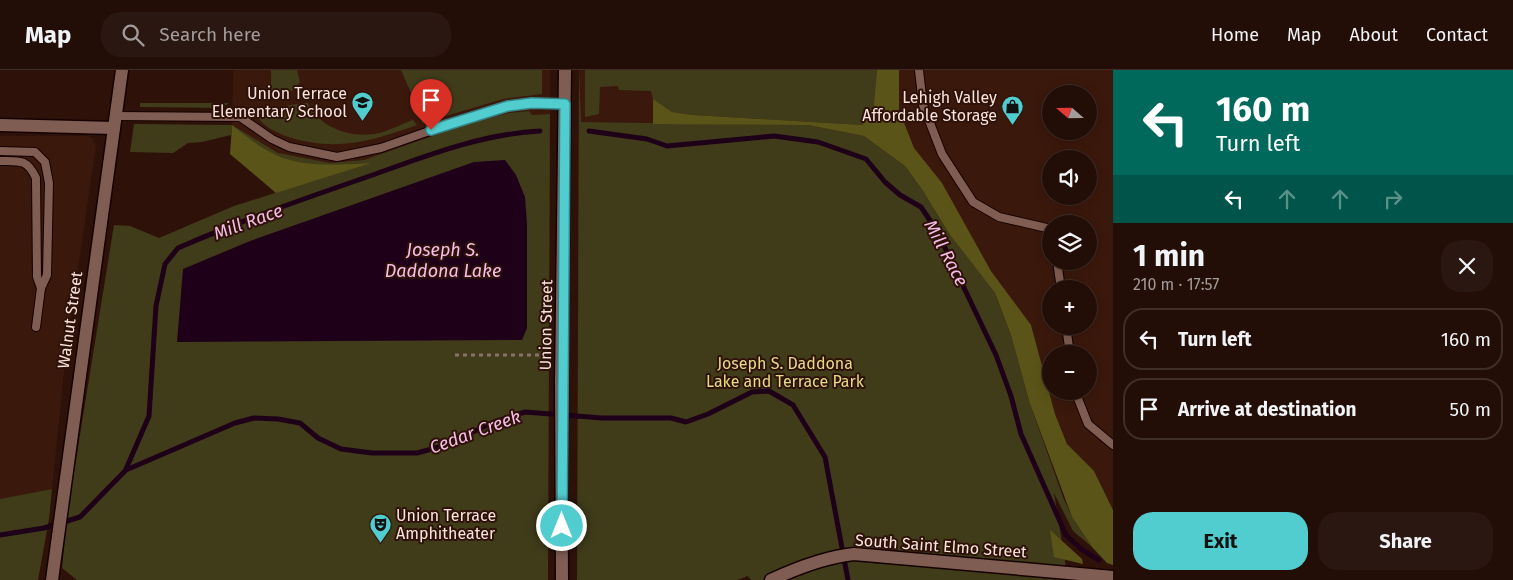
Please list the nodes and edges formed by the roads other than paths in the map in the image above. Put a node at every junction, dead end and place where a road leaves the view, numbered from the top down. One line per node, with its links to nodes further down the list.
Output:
1 (122, 70): 5 (street, Walnut Street)
2 (565, 70): 4 (street, Union Street)
3 (919, 70): 9 (lane)
4 (565, 104): 5 (lane); 16 (street, Union Street)
5 (114, 122): 6 (street); 15 (street, Walnut Street)
6 (0, 125)
7 (0, 152): 10 (lane)
8 (0, 161): 10 (lane)
9 (1042, 227)
10 (41, 288): 11 (lane)
11 (36, 327)
12 (1079, 400): 13 (lane)
13 (1113, 445)
14 (1113, 577): 17 (street, South Saint Elmo Street)
15 (52, 580)
16 (562, 580)
17 (771, 580)

